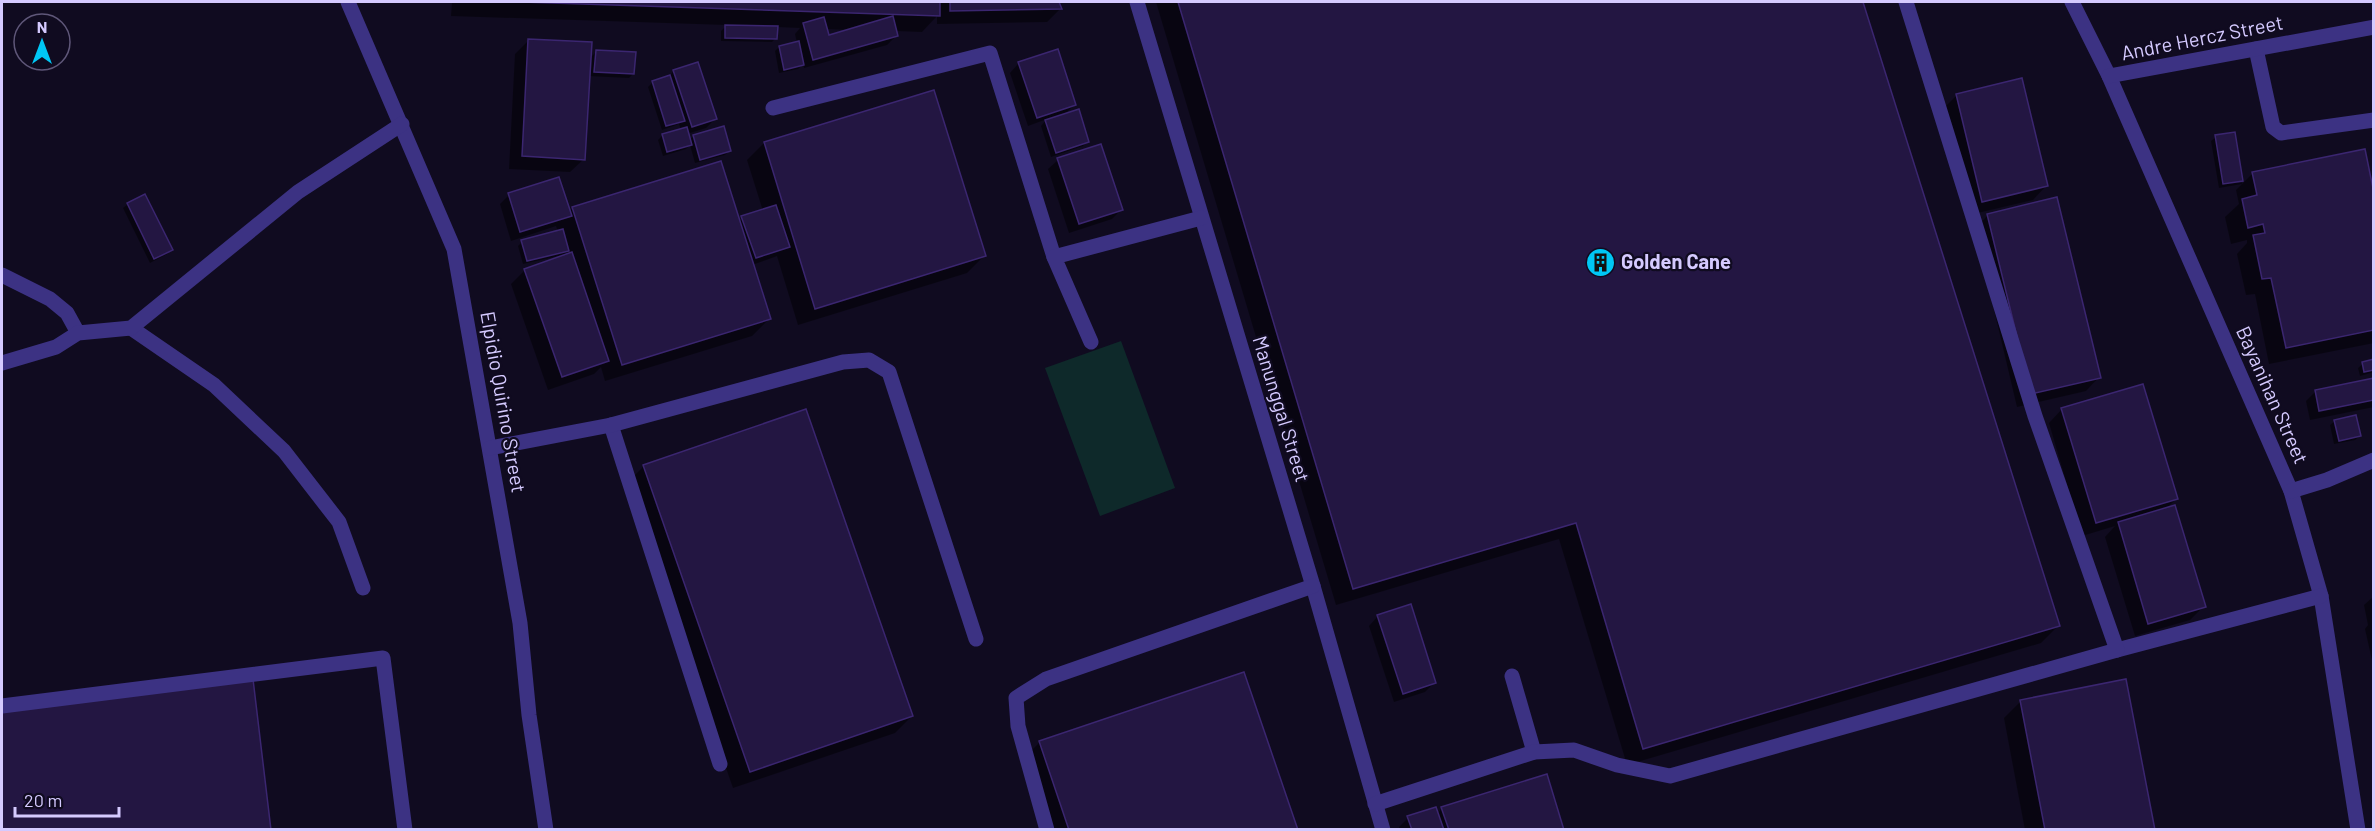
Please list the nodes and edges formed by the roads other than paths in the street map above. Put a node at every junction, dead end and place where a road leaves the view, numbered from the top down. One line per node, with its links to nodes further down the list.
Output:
1 (348, 2): 10 (street, Elpidio Quirino Street)
2 (1137, 2): 11 (street, Manunggal Street)
3 (1906, 2): 26 (street)
4 (2072, 2): 7 (street, Bayanihan Street)
5 (2373, 27): 6 (street, Andre Hercz Street)
6 (2256, 49): 7 (street, Andre Hercz Street); 9 (street)
7 (2109, 76): 21 (street, Bayanihan Street)
8 (773, 108): 12 (street)
9 (2373, 120)
10 (402, 124): 14 (street); 19 (street, Elpidio Quirino Street)
11 (1201, 218): 12 (street); 22 (street, Manunggal Street)
12 (1054, 257): 16 (street)
13 (2, 275): 15 (street)
14 (131, 328): 15 (street); 23 (street)
15 (78, 333): 17 (street)
16 (1091, 342)
17 (2, 363)
18 (610, 425): 19 (street); 25 (street); 30 (street)
19 (490, 448): 33 (street, Elpidio Quirino Street)
20 (2373, 460): 21 (street)
21 (2291, 491): 24 (street, Bayanihan Street)
22 (1313, 586): 31 (street, Manunggal Street); 34 (street)
23 (363, 588)
24 (2321, 596): 26 (street); 36 (street, Bayanihan Street)
25 (976, 639)
26 (2117, 650): 29 (street)
27 (1512, 676): 29 (street)
28 (2, 706): 32 (street)
29 (1534, 752): 31 (street)
30 (720, 764)
31 (1375, 804): 35 (street, Manunggal Street)
32 (405, 830)
33 (546, 830)
34 (1047, 830)
35 (1383, 830)
36 (2358, 830)

